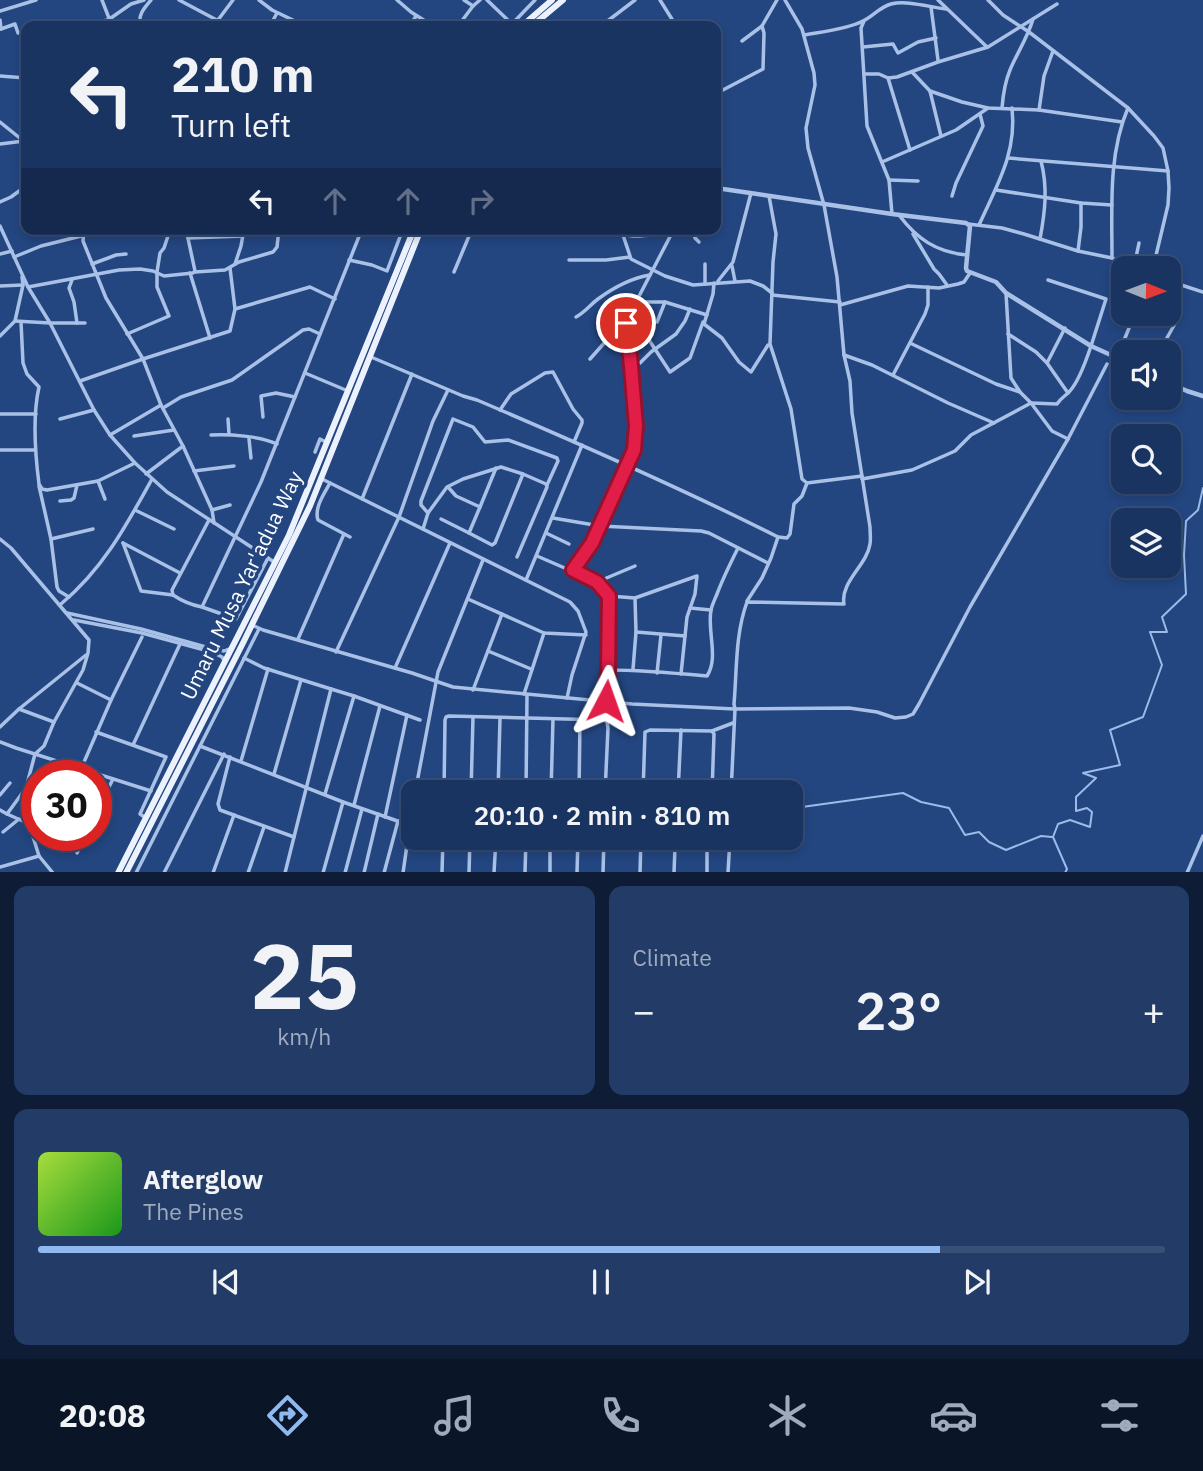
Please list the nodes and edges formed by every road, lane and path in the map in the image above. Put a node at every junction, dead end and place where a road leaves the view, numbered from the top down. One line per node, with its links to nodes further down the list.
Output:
1 (36, 0): 21 (street)
2 (102, 0): 33 (street)
3 (144, 0): 33 (street)
4 (150, 0): 36 (street)
5 (179, 0): 34 (street)
6 (233, 0): 34 (street)
7 (259, 0): 28 (street)
8 (397, 0): 30 (street)
9 (464, 0): 23 (street)
10 (480, 0): 23 (street)
11 (487, 0): 42 (street)
12 (535, 0): 25 (street)
13 (552, 0): 29 (main road)
14 (563, 0): 45 (main road)
15 (635, 0): 46 (street)
16 (660, 0): 47 (street)
17 (777, 0): 49 (street)
18 (785, 0): 54 (street)
19 (938, 0): 26 (street)
20 (988, 0): 50 (street)
21 (20, 2): 27 (street)
22 (1057, 4): 31 (street)
23 (473, 6): 41 (street)
24 (931, 7): 26 (street); 48 (street); 55 (street)
25 (528, 8): 29 (street); 43 (street)
26 (946, 9): 58 (street)
27 (0, 11)
28 (277, 13): 37 (street); 38 (street)
29 (534, 15): 44 (main road)
30 (416, 16): 39 (street); 40 (street)
31 (1033, 19): 50 (street); 52 (street)
32 (0, 20): 51 (street)
33 (108, 20): 35 (street)
34 (218, 20)
35 (102, 21)
36 (139, 21)
37 (273, 21)
38 (295, 21)
39 (413, 21)
40 (424, 21)
41 (462, 21)
42 (507, 21)
43 (515, 21)
44 (527, 21)
45 (538, 21)
46 (608, 21)
47 (673, 21)
48 (864, 21): 54 (street); 57 (street)
49 (762, 26): 56 (street); 66 (street)
50 (1021, 27): 52 (street); 58 (street)
51 (1, 30): 53 (street)
52 (1028, 32): 59 (street); 69 (street)
53 (21, 33)
54 (804, 35): 97 (street)
55 (936, 38): 57 (street); 60 (street)
56 (742, 41)
57 (863, 47): 62 (street)
58 (988, 47): 60 (street)
59 (1054, 51): 71 (street); 72 (street)
60 (938, 62): 61 (street)
61 (912, 72): 65 (street); 67 (street)
62 (864, 74): 65 (street); 83 (street)
63 (0, 76): 64 (street)
64 (21, 78)
65 (888, 78): 80 (street)
66 (721, 91)
67 (930, 91): 68 (street); 77 (street)
68 (988, 108): 69 (street); 73 (street)
69 (1003, 108): 70 (street)
70 (1012, 108): 72 (street); 81 (street)
71 (1128, 108): 75 (street); 85 (street)
72 (1039, 110): 75 (street)
73 (980, 114): 77 (street); 93 (street)
74 (0, 122): 76 (street)
75 (1122, 122): 84 (street)
76 (19, 136)
77 (942, 136): 80 (street)
78 (21, 142): 79 (street)
79 (0, 144)
80 (910, 151): 83 (street)
81 (1008, 158): 82 (street); 90 (street)
82 (1041, 160): 84 (street); 94 (street)
83 (881, 163): 86 (street)
84 (1114, 167): 85 (street); 98 (street)
85 (1168, 172): 131 (street)
86 (889, 180): 87 (street); 99 (street)
87 (918, 181)
88 (21, 189): 95 (street)
89 (721, 189): 91 (street)
90 (996, 190): 94 (street); 102 (street)
91 (751, 193): 92 (street); 140 (street)
92 (769, 196): 97 (street); 160 (street)
93 (952, 196)
94 (1046, 198): 96 (street); 121 (street)
95 (0, 202)
96 (1081, 203): 98 (street); 125 (street)
97 (824, 205): 99 (street); 164 (street)
98 (1112, 205): 129 (street)
99 (892, 214): 100 (street)
100 (899, 215): 101 (street); 104 (street)
101 (968, 224): 102 (street); 128 (street)
102 (979, 225): 121 (street)
103 (0, 226): 124 (street)
104 (912, 232): 128 (street); 156 (street)
105 (74, 235): 132 (street)
106 (84, 235): 137 (street)
107 (168, 235): 142 (street)
108 (187, 235): 120 (street)
109 (278, 235): 138 (street)
110 (359, 235): 135 (street)
111 (401, 235): 135 (street)
112 (412, 235): 201 (main road, Umaru Musa Yar'adua Way)
113 (419, 235): 189 (main road, Umaru Musa Yar'adua Way)
114 (469, 235): 144 (street)
115 (645, 235): 119 (street)
116 (671, 235): 146 (street)
117 (694, 235): 122 (street)
118 (243, 236): 120 (street); 138 (street)
119 (623, 236): 133 (street)
120 (188, 239): 143 (street)
121 (1040, 239): 125 (street)
122 (699, 242)
123 (1139, 243): 130 (street)
124 (12, 251): 126 (street); 132 (street)
125 (1078, 251): 134 (street)
126 (0, 254)
127 (126, 254): 137 (street)
128 (967, 255): 147 (street)
129 (1112, 256)
130 (1137, 256)
131 (1156, 256)
132 (14, 257): 155 (street)
133 (630, 257): 136 (street); 146 (street)
134 (1111, 258)
135 (349, 260): 161 (street)
136 (569, 260)
137 (91, 264): 145 (street)
138 (235, 264): 141 (street)
139 (705, 264): 152 (street)
140 (732, 266): 150 (street); 151 (street)
141 (230, 268): 143 (street); 165 (street)
142 (157, 272): 143 (street); 145 (street); 178 (street)
143 (192, 272): 182 (street)
144 (454, 272)
145 (96, 273): 148 (street); 178 (street)
146 (651, 273): 152 (street); 162 (street); 168 (street)
147 (970, 273): 156 (street); 159 (street)
148 (74, 278): 155 (street); 175 (street)
149 (1048, 280): 185 (street)
150 (735, 282): 151 (street); 160 (street)
151 (715, 283): 152 (street); 167 (street)
152 (705, 284)
153 (1181, 285): 158 (street)
154 (0, 286): 155 (street)
155 (25, 286): 169 (street); 174 (street)
156 (947, 286): 157 (street)
157 (928, 287): 164 (street); 183 (street)
158 (1203, 292)
159 (1006, 293): 177 (street); 180 (street)
160 (772, 294): 164 (street); 184 (street)
161 (335, 299): 165 (street); 179 (street)
162 (636, 302): 163 (street); 171 (street)
163 (666, 302): 166 (street); 172 (street)
164 (840, 303): 187 (street)
165 (234, 309): 182 (street)
166 (690, 309): 167 (street); 186 (street)
167 (706, 314): 173 (street)
168 (576, 317)
169 (15, 321): 170 (street); 181 (street)
170 (21, 321): 174 (street); 211 (street)
171 (625, 321): 186 (street); 191 (street); 194 (street)
172 (657, 322)
173 (704, 322): 184 (street); 186 (street)
174 (50, 323): 175 (street); 198 (street)
175 (76, 323): 176 (street)
176 (85, 323)
177 (1065, 328): 185 (street); 192 (street)
178 (127, 334): 190 (street)
179 (320, 334): 195 (street); 207 (street)
180 (1008, 334): 192 (street); 202 (street)
181 (0, 336)
182 (210, 338): 190 (street)
183 (910, 343): 197 (street); 202 (street)
184 (769, 344): 244 (street)
185 (1091, 346): 188 (street); 203 (street)
186 (654, 350): 194 (street)
187 (844, 355): 197 (street); 240 (street)
188 (1111, 355)
189 (369, 357): 196 (street); 239 (main road, Umaru Musa Yar'adua Way)
190 (143, 359): 198 (street); 207 (street)
191 (590, 359)
192 (1047, 363): 203 (street)
193 (1107, 364): 222 (street)
194 (631, 366): 234 (street)
195 (304, 373): 201 (street); 205 (street)
196 (412, 374): 200 (street); 250 (street)
197 (893, 375): 215 (street)
198 (79, 382): 208 (street)
199 (1181, 388): 204 (street)
200 (448, 390): 209 (street); 258 (street)
201 (348, 391): 224 (main road, Umaru Musa Yar'adua Way)
202 (1020, 392): 206 (street)
203 (1068, 393): 206 (street)
204 (1203, 396)
205 (295, 397): 212 (street); 225 (street)
206 (1031, 403): 215 (street); 222 (street)
207 (162, 407): 216 (street); 218 (street)
208 (93, 410): 213 (street); 218 (street)
209 (500, 410): 223 (street); 223 (street)
210 (0, 414): 211 (street)
211 (36, 414): 229 (street)
212 (263, 417)
213 (60, 419)
214 (228, 419): 217 (street)
215 (994, 423): 240 (street)
216 (174, 429): 220 (street); 227 (street)
217 (229, 434): 219 (street); 221 (street)
218 (110, 435): 232 (street)
219 (211, 435)
220 (134, 436)
221 (248, 438): 225 (street); 231 (street)
222 (1068, 439): 339 (street)
223 (573, 442): 226 (street)
224 (328, 443): 230 (street); 257 (main road, Umaru Musa Yar'adua Way)
225 (277, 444): 272 (street)
226 (582, 445): 234 (street); 259 (street)
227 (183, 446): 236 (street); 237 (street)
228 (0, 450): 229 (street)
229 (35, 450): 245 (street)
230 (315, 452)
231 (251, 458)
232 (135, 464): 237 (street); 242 (street)
233 (234, 466): 236 (street)
234 (628, 466): 263 (street); 271 (street)
235 (496, 468): 238 (street); 248 (street); 253 (street)
236 (194, 471): 255 (street)
237 (146, 474): 241 (street)
238 (523, 474): 247 (street); 267 (street)
239 (320, 478): 243 (street); 257 (main road, Umaru Musa Yar'adua Way)
240 (862, 478): 244 (street); 296 (street)
241 (152, 479): 254 (street); 261 (street)
242 (98, 481): 246 (street); 249 (street)
243 (330, 483): 250 (street); 269 (street)
244 (807, 483): 271 (street)
245 (39, 484): 246 (street); 274 (street)
246 (77, 485): 251 (street)
247 (547, 485): 256 (street); 282 (street)
248 (447, 487): 253 (street); 256 (street)
249 (104, 499)
250 (362, 499): 258 (street)
251 (60, 501)
252 (230, 505): 255 (street)
253 (480, 507): 267 (street)
254 (135, 510): 266 (street); 275 (street)
255 (212, 510): 262 (street)
256 (428, 513): 265 (street)
257 (302, 514): 284 (main road, Umaru Musa Yar'adua Way); 304 (main road, Umaru Musa Yar'adua Way)
258 (399, 517): 265 (street); 316 (street)
259 (553, 518): 263 (street); 268 (street)
260 (441, 519): 267 (street)
261 (209, 520): 262 (street); 288 (street)
262 (215, 523): 272 (street)
263 (600, 526): 279 (street); 287 (street)
264 (93, 529): 274 (street)
265 (423, 529): 277 (street)
266 (174, 530)
267 (469, 533)
268 (546, 533): 278 (street); 280 (street)
269 (344, 534): 270 (street); 312 (street)
270 (350, 537)
271 (778, 537): 285 (street)
272 (234, 538): 281 (street); 298 (street)
273 (0, 539): 297 (street)
274 (51, 539): 293 (street)
275 (117, 540): 276 (street); 293 (street)
276 (123, 543): 288 (street); 291 (street)
277 (450, 543): 283 (street); 320 (street)
278 (569, 544)
279 (738, 548): 285 (street); 300 (street)
280 (537, 556): 287 (street); 289 (street)
281 (268, 558): 284 (street); 298 (street)
282 (517, 558)
283 (483, 560): 289 (street); 295 (street)
284 (275, 563): 314 (main road, Umaru Musa Yar'adua Way)
285 (768, 563): 296 (street)
286 (635, 566): 290 (street)
287 (573, 570): 290 (street)
288 (180, 573): 291 (street)
289 (526, 580): 308 (street)
290 (597, 582): 292 (street)
291 (173, 595): 298 (street)
292 (609, 596): 294 (street); 323 (street)
293 (69, 597): 297 (street)
294 (635, 598): 299 (street); 306 (street)
295 (468, 599): 302 (street); 328 (street)
296 (747, 602): 339 (street)
297 (60, 604): 301 (street)
298 (202, 607)
299 (690, 608): 300 (street); 310 (street)
300 (711, 610): 326 (street)
301 (67, 613): 303 (street); 314 (street)
302 (502, 614): 307 (street); 315 (street)
303 (72, 619): 313 (street); 317 (street)
304 (252, 625): 305 (street); 413 (main road, Umaru Musa Yar'adua Way)
305 (259, 629): 312 (street); 318 (street)
306 (636, 632): 309 (street); 324 (street)
307 (544, 633): 308 (street); 322 (street)
308 (586, 635): 334 (street)
309 (661, 635): 310 (street); 325 (street)
310 (685, 636): 326 (street)
311 (142, 637): 335 (street)
312 (298, 639): 316 (street)
313 (180, 643): 319 (street); 354 (street)
314 (234, 645): 319 (main road, Umaru Musa Yar'adua Way)
315 (488, 651): 322 (street); 331 (street)
316 (336, 652): 320 (street)
317 (88, 653): 329 (street); 338 (street)
318 (244, 658): 321 (street); 355 (street)
319 (225, 663): 389 (main road, Umaru Musa Yar'adua Way)
320 (395, 668): 328 (street)
321 (268, 669): 327 (street); 361 (street)
322 (532, 669): 332 (street)
323 (608, 670): 324 (street); 336 (street)
324 (633, 670): 325 (street)
325 (657, 673): 326 (street)
326 (681, 674)
327 (301, 680): 330 (street); 362 (street)
328 (436, 682): 331 (street); 364 (street)
329 (77, 683): 335 (street); 347 (street)
330 (331, 689): 333 (street); 377 (street)
331 (473, 690): 332 (street)
332 (525, 694): 334 (street); 343 (street)
333 (354, 696): 337 (street); 380 (street)
334 (567, 698): 336 (street)
335 (111, 700): 352 (street)
336 (606, 701): 339 (street)
337 (380, 705): 340 (street); 382 (street)
338 (19, 709): 347 (street); 349 (street)
339 (735, 709): 348 (street)
340 (407, 715): 345 (street); 388 (street)
341 (473, 717): 342 (street); 365 (street); 366 (street)
342 (500, 718): 343 (street); 367 (street)
343 (527, 719): 344 (street); 368 (street)
344 (554, 719): 346 (street); 369 (street)
345 (420, 720)
346 (580, 720): 370 (street); 371 (street)
347 (54, 722): 356 (street)
348 (734, 723): 351 (street); 375 (street)
349 (0, 727)
350 (681, 730): 351 (street); 372 (street); 373 (street)
351 (712, 731): 374 (street)
352 (96, 732): 354 (street); 360 (street)
353 (0, 741): 356 (street)
354 (133, 745): 378 (street)
355 (200, 746): 357 (street); 414 (street)
356 (35, 754): 359 (street); 385 (street)
357 (224, 754): 358 (street); 415 (street)
358 (230, 757): 361 (street); 387 (street)
359 (53, 760)
360 (84, 760)
361 (241, 761): 362 (street)
362 (274, 774): 377 (street)
363 (113, 779): 378 (street)
364 (417, 780)
365 (444, 780)
366 (472, 780)
367 (498, 780)
368 (526, 780)
369 (551, 780)
370 (579, 780)
371 (606, 780)
372 (643, 780)
373 (679, 780)
374 (712, 780)
375 (732, 780)
376 (10, 783): 379 (street)
377 (307, 787): 380 (street); 396 (street)
378 (151, 791): 389 (street)
379 (0, 794)
380 (325, 794): 381 (street)
381 (344, 802): 382 (street); 419 (street)
382 (354, 806): 383 (street)
383 (362, 809): 386 (street); 420 (street)
384 (0, 810): 385 (street)
385 (7, 814): 390 (street)
386 (378, 814): 388 (street); 421 (street)
387 (233, 815): 393 (street); 416 (street)
388 (385, 817): 391 (street)
389 (146, 818): 412 (main road, Umaru Musa Yar'adua Way)
390 (19, 820): 394 (street); 409 (street)
391 (398, 821): 392 (street); 422 (street)
392 (401, 822)
393 (264, 827): 396 (street); 417 (street)
394 (3, 832)
395 (1203, 836): 435 (street)
396 (294, 838): 418 (street)
397 (406, 850): 423 (street)
398 (443, 850): 424 (street)
399 (470, 850): 425 (street)
400 (495, 850): 426 (street)
401 (526, 850): 427 (street)
402 (550, 850): 428 (street)
403 (578, 850): 429 (street)
404 (604, 850): 430 (street)
405 (641, 850): 431 (street)
406 (675, 850): 432 (street)
407 (707, 850): 433 (street)
408 (729, 850): 434 (street)
409 (39, 856): 410 (street); 411 (street)
410 (0, 867)
411 (53, 872)
412 (119, 872)
413 (127, 872)
414 (137, 872)
415 (165, 872)
416 (213, 872)
417 (248, 872)
418 (285, 872)
419 (323, 872)
420 (345, 872)
421 (364, 872)
422 (384, 872)
423 (403, 872)
424 (442, 872)
425 (469, 872)
426 (494, 872)
427 (525, 872)
428 (550, 872)
429 (577, 872)
430 (603, 872)
431 (640, 872)
432 (674, 872)
433 (707, 872)
434 (728, 872)
435 (1187, 872)

